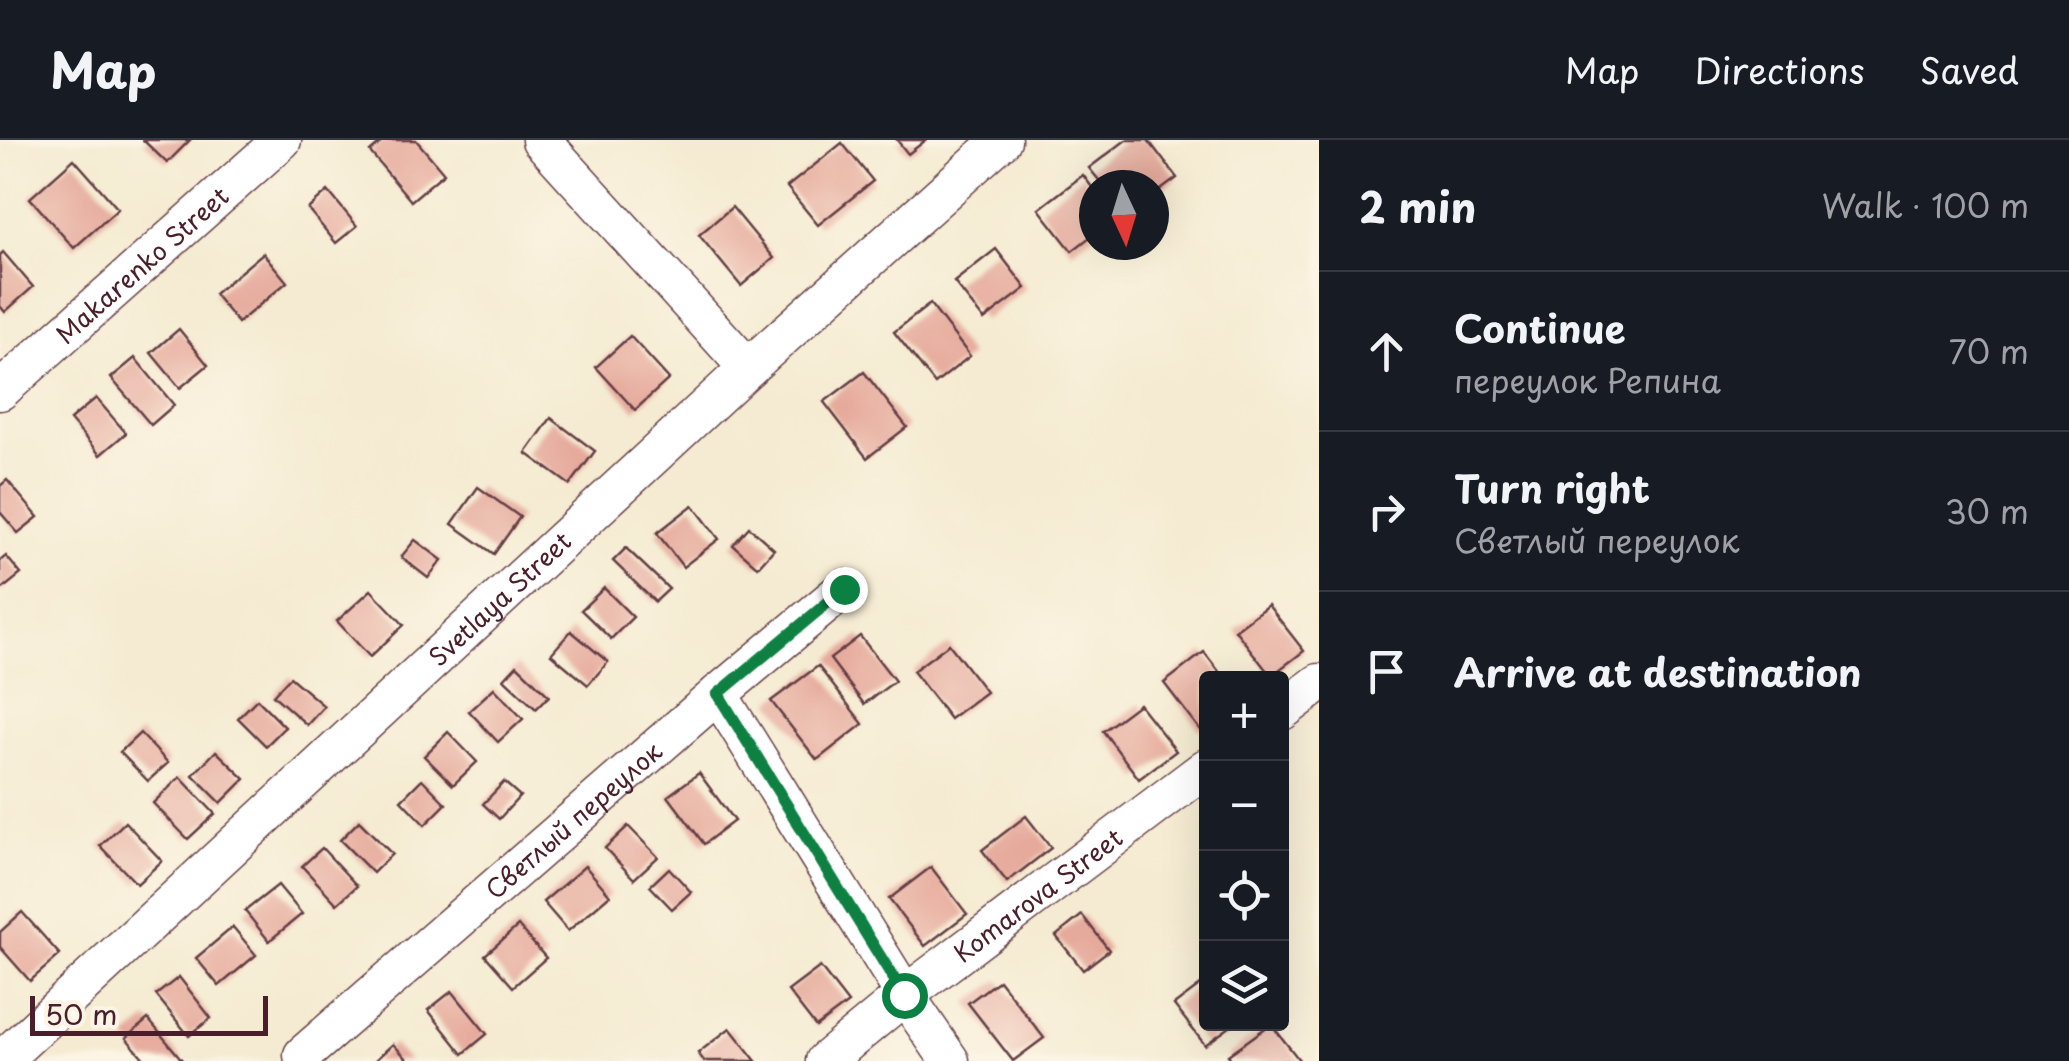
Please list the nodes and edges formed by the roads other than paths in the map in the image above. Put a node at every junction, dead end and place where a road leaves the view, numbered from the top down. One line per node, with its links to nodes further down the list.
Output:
1 (282, 140): 5 (street, Makarenko Street)
2 (541, 140): 4 (street)
3 (1002, 140): 4 (street, Svetlaya Street)
4 (748, 368): 13 (street, Svetlaya Street)
5 (0, 391)
6 (844, 589): 8 (street, Светлый переулок)
7 (1319, 683): 9 (street)
8 (718, 694): 11 (street); 12 (street, Светлый переулок)
9 (1289, 707)
10 (1199, 773): 11 (street, Komarova Street)
11 (904, 995): 14 (street, Komarova Street); 15 (street)
12 (303, 1055)
13 (1, 1061)
14 (825, 1061)
15 (950, 1061)

